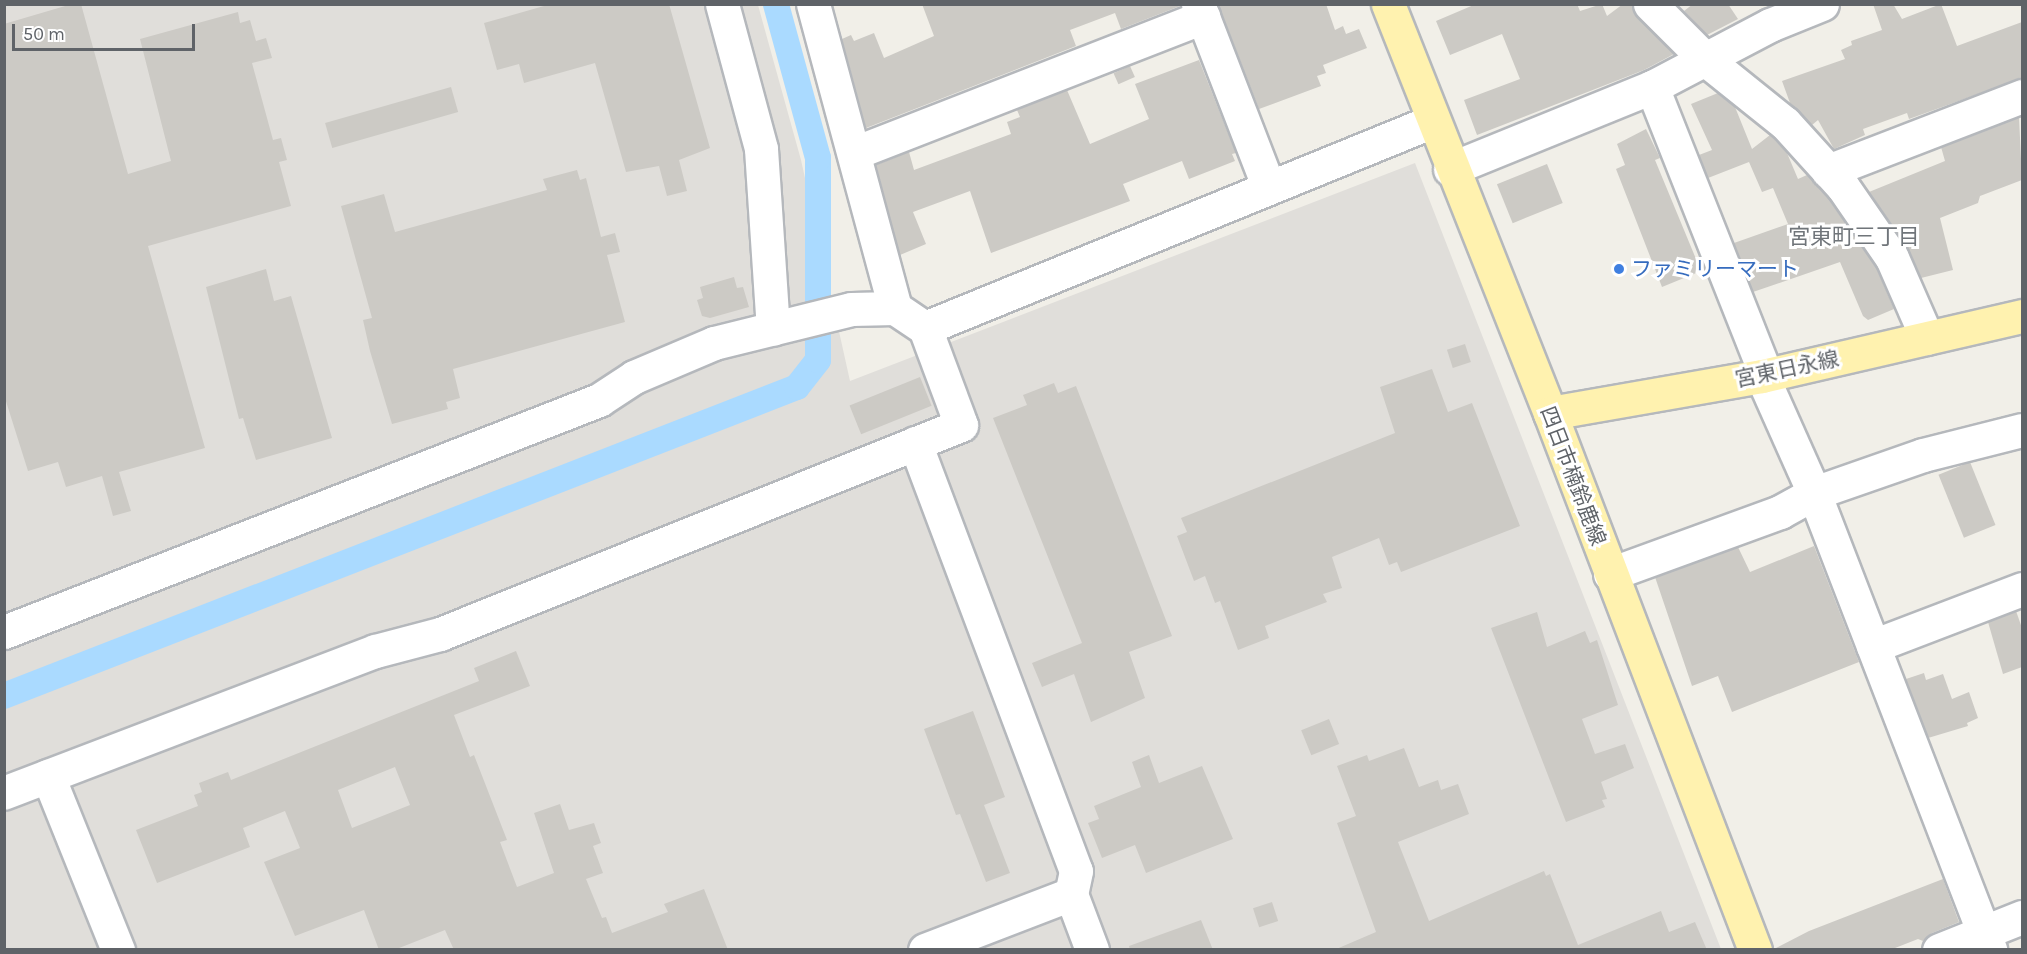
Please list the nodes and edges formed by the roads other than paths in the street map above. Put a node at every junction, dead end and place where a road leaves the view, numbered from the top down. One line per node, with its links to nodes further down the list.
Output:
1 (722, 4): 17 (street)
2 (813, 4): 11 (street)
3 (1388, 4): 10 (main road, 四日市楠鈴鹿線)
4 (1650, 4): 7 (street)
5 (1822, 4): 7 (street)
6 (1200, 11): 11 (street); 14 (street)
7 (1706, 59): 8 (street); 13 (street)
8 (1652, 87): 12 (street); 20 (street)
9 (2022, 96): 13 (street)
10 (1433, 121): 12 (main road, 四日市楠鈴鹿線); 14 (street)
11 (854, 153): 15 (street)
12 (1450, 169): 21 (main road, 四日市楠鈴鹿線)
13 (1828, 171): 19 (street)
14 (1268, 185): 18 (street)
15 (895, 308): 17 (street); 18 (street)
16 (2022, 316): 19 (main road, 宮東日永線)
17 (783, 325): 27 (street)
18 (925, 328): 23 (street)
19 (1927, 338): 20 (main road, 宮東日永線)
20 (1764, 376): 21 (main road, 宮東日永線); 24 (street)
21 (1550, 413): 25 (main road, 四日市楠鈴鹿線)
22 (2022, 429): 24 (street)
23 (915, 443): 29 (street); 31 (street)
24 (1814, 493): 25 (street); 28 (street)
25 (1610, 574): 37 (main road, 四日市楠鈴鹿線)
26 (2022, 589): 28 (street)
27 (4, 632)
28 (1873, 646): 33 (street)
29 (48, 776): 30 (street); 34 (street)
30 (4, 793)
31 (1071, 894): 35 (street); 36 (street)
32 (2022, 917): 33 (street)
33 (1987, 941): 38 (street)
34 (118, 950)
35 (925, 950)
36 (1092, 950)
37 (1755, 950)
38 (1939, 950)

